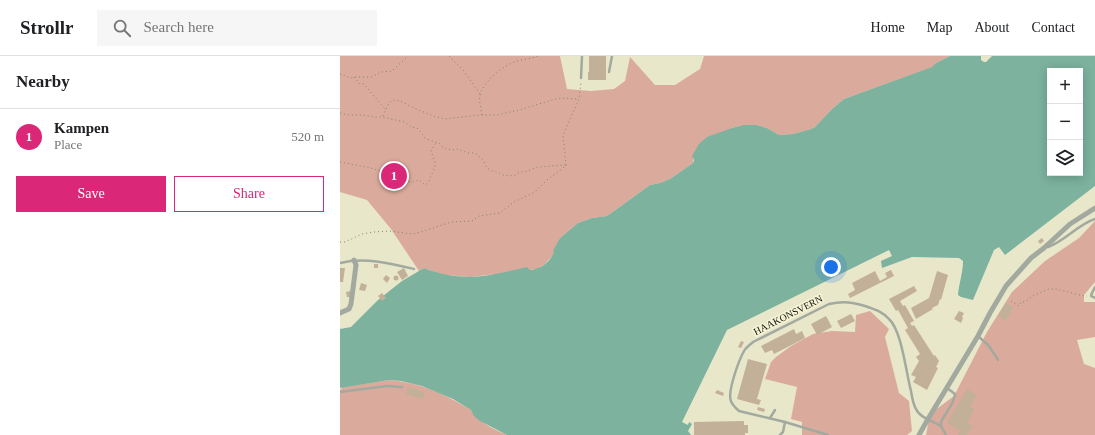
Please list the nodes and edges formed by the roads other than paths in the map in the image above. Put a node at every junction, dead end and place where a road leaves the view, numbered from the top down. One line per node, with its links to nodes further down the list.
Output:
1 (582, 56): 4 (lane)
2 (612, 56): 3 (lane)
3 (609, 72)
4 (581, 78)
5 (1095, 208): 7 (street)
6 (1095, 219): 7 (lane)
7 (1044, 248): 14 (street)
8 (354, 260): 9 (lane); 10 (lane); 13 (street)
9 (340, 263)
10 (414, 268)
11 (1095, 287): 12 (lane)
12 (1095, 298)
13 (340, 312)
14 (978, 336): 15 (lane); 17 (street)
15 (998, 360)
16 (402, 388): 18 (lane)
17 (947, 388): 21 (street); 23 (lane)
18 (340, 392)
19 (774, 410): 20 (lane)
20 (770, 418): 21 (lane, HAAKONSVERN); 22 (lane, HAAKONSVERN)
21 (928, 419): 23 (lane, HAAKONSVERN); 26 (street)
22 (785, 422): 24 (lane); 25 (lane, HAAKONSVERN)
23 (941, 426): 27 (lane)
24 (780, 435)
25 (828, 435)
26 (919, 435)
27 (946, 435)

